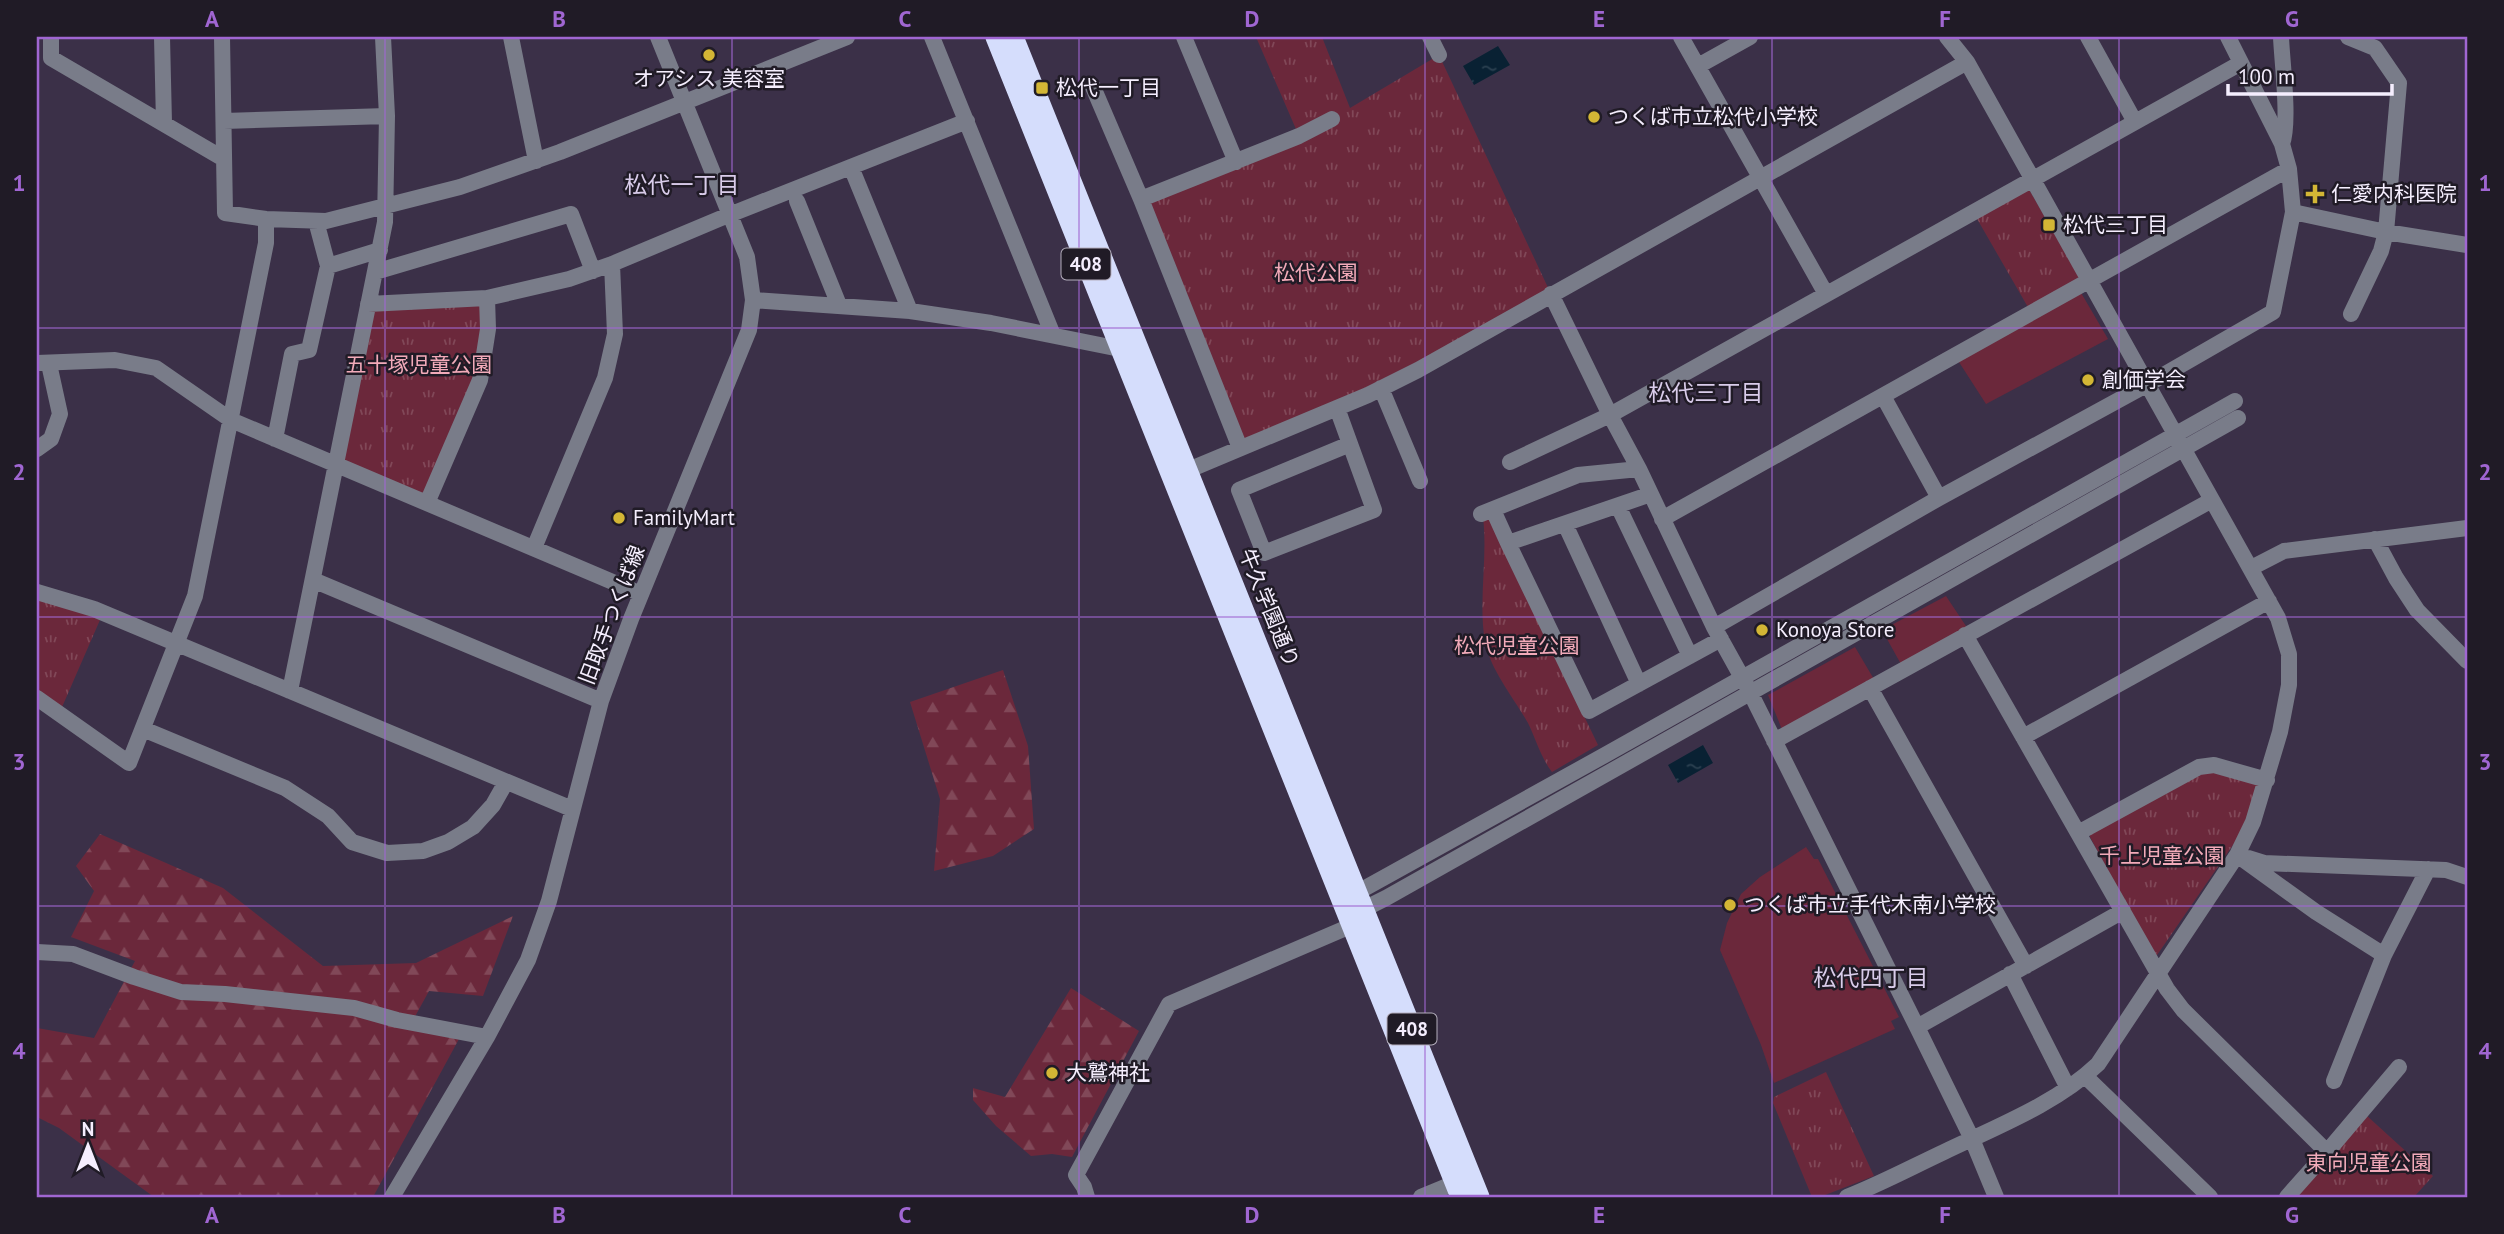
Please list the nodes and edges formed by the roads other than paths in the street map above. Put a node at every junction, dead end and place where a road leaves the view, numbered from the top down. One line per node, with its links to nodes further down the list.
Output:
1 (51, 37): 33 (street)
2 (162, 37): 33 (street)
3 (222, 37): 30 (street)
4 (383, 37): 28 (street)
5 (511, 37): 36 (street)
6 (658, 37): 27 (street, 旧取手つくば線)
7 (800, 37): 21 (street)
8 (847, 37): 21 (street)
9 (933, 37): 31 (street)
10 (996, 37): 66 (highway, 牛久学園通り / 408)
11 (1013, 37): 84 (highway, 牛久学園通り / 408)
12 (1184, 37): 37 (street)
13 (1430, 37): 22 (street)
14 (1681, 37): 25 (street)
15 (1750, 37): 25 (street)
16 (1947, 37): 23 (street)
17 (2088, 37): 32 (street)
18 (2228, 37): 24 (street)
19 (2281, 37): 34 (street)
20 (2348, 37): 49 (street)
21 (807, 52): 27 (street)
22 (1439, 55)
23 (1966, 62): 40 (street); 41 (street)
24 (2241, 63): 32 (street); 34 (street)
25 (1698, 66): 40 (street)
26 (1093, 88): 42 (street)
27 (684, 101): 36 (street); 46 (street, 旧取手つくば線)
28 (387, 117): 30 (street); 44 (street)
29 (1332, 119): 37 (street)
30 (224, 121): 35 (street)
31 (967, 121): 38 (street); 65 (street)
32 (2134, 122): 41 (street)
33 (164, 123): 35 (street)
34 (2282, 144): 39 (street)
35 (224, 159): 47 (street)
36 (536, 161): 44 (street)
37 (1236, 162): 42 (street)
38 (851, 167): 46 (street); 63 (street)
39 (2289, 169): 45 (street); 56 (street)
40 (1759, 177): 57 (street); 58 (street)
41 (2032, 180): 56 (street); 58 (street)
42 (1141, 199): 79 (street)
43 (797, 201): 62 (street)
44 (386, 207): 48 (street); 51 (street)
45 (2293, 212): 49 (street); 68 (street)
46 (729, 215): 52 (street); 60 (street, 旧取手つくば線)
47 (266, 219): 48 (street); 75 (street)
48 (316, 221): 53 (street)
49 (2386, 232): 50 (street); 64 (street)
50 (2467, 245)
51 (380, 250): 53 (street); 55 (street)
52 (612, 264): 54 (street); 96 (street)
53 (328, 266): 76 (street)
54 (593, 271): 55 (street); 59 (street)
55 (375, 272): 61 (street)
56 (2090, 281): 68 (street); 70 (street)
57 (1551, 295): 69 (street); 73 (street)
58 (1826, 295): 73 (street)
59 (488, 298): 61 (street); 89 (street)
60 (753, 300): 62 (street); 100 (street, 旧取手つくば線)
61 (368, 304): 82 (street)
62 (839, 305): 63 (street)
63 (910, 311): 65 (street)
64 (2351, 314)
65 (1053, 335): 66 (street)
66 (1120, 349): 84 (highway, 牛久学園通り / 408)
67 (43, 363): 75 (street); 80 (street)
68 (2148, 384): 77 (street); 87 (street)
69 (1381, 388): 72 (street); 85 (street)
70 (1883, 396): 87 (street); 91 (street)
71 (2235, 401): 77 (street)
72 (1337, 408): 78 (street); 79 (street)
73 (1610, 415): 81 (street); 83 (street)
74 (2238, 418): 77 (street)
75 (231, 420): 76 (street); 104 (street)
76 (275, 439): 82 (street)
77 (2180, 441): 88 (street); 107 (street); 111 (street)
78 (1350, 444): 78 (street)
79 (1240, 448): 84 (street)
80 (37, 449)
81 (1510, 462)
82 (336, 465): 89 (street); 98 (street)
83 (1639, 468): 86 (street); 95 (street)
84 (1180, 473): 124 (highway, 牛久学園通り / 408)
85 (1420, 481)
86 (1651, 495): 90 (street); 91 (street)
87 (1939, 498): 102 (street)
88 (2212, 500): 97 (street); 103 (street)
89 (427, 503): 96 (street)
90 (1619, 506): 92 (street); 105 (street)
91 (1662, 519): 102 (street)
92 (1565, 524): 95 (street); 108 (street)
93 (2467, 528): 94 (street)
94 (2375, 539): 97 (street); 106 (street)
95 (1508, 543): 108 (street)
96 (534, 548): 100 (street)
97 (2251, 568): 101 (street)
98 (313, 580): 110 (street); 113 (street)
99 (37, 592): 104 (street)
100 (640, 594): 113 (street, 旧取手つくば線)
101 (2269, 601): 115 (street); 117 (street)
102 (1718, 633): 105 (street); 107 (street)
103 (1965, 635): 109 (street); 115 (street)
104 (177, 643): 110 (street); 114 (street)
105 (1690, 656): 108 (street)
106 (2467, 661)
107 (1742, 677): 111 (street); 124 (street)
108 (1639, 684)
109 (1870, 688): 116 (street); 128 (street)
110 (290, 691): 118 (street)
111 (1750, 692): 116 (street); 124 (street)
112 (37, 698): 114 (street)
113 (601, 701): 119 (street, 旧取手つくば線)
114 (143, 729): 118 (street)
115 (2024, 737): 120 (street)
116 (1774, 741): 131 (street)
117 (2267, 780): 120 (street); 121 (street)
118 (506, 782): 119 (street)
119 (572, 809): 132 (street, 旧取手つくば線)
120 (2078, 833): 125 (street)
121 (2237, 855): 122 (street); 127 (street); 129 (street)
122 (2428, 869): 123 (street); 127 (street)
123 (2467, 877)
124 (1355, 908): 139 (highway, 牛久学園通り / 408); 141 (street); 143 (highway, 牛久学園通り / 408)
125 (2123, 911): 128 (street); 129 (street)
126 (37, 952): 132 (street)
127 (2385, 955): 135 (street)
128 (2026, 965): 130 (street)
129 (2158, 973): 134 (street); 138 (street)
130 (2010, 974): 131 (street); 136 (street)
131 (1917, 1027): 137 (street)
132 (487, 1037): 140 (street, 旧取手つくば線)
133 (2399, 1067): 138 (street)
134 (2085, 1076): 136 (street); 146 (street)
135 (2334, 1081)
136 (2068, 1088): 137 (street)
137 (1972, 1139): 144 (street); 145 (street)
138 (2327, 1152): 147 (street)
139 (1458, 1190): 142 (street)
140 (392, 1197)
141 (1089, 1197)
142 (1421, 1197)
143 (1479, 1197)
144 (1847, 1197)
145 (1996, 1197)
146 (2210, 1197)
147 (2287, 1197)

